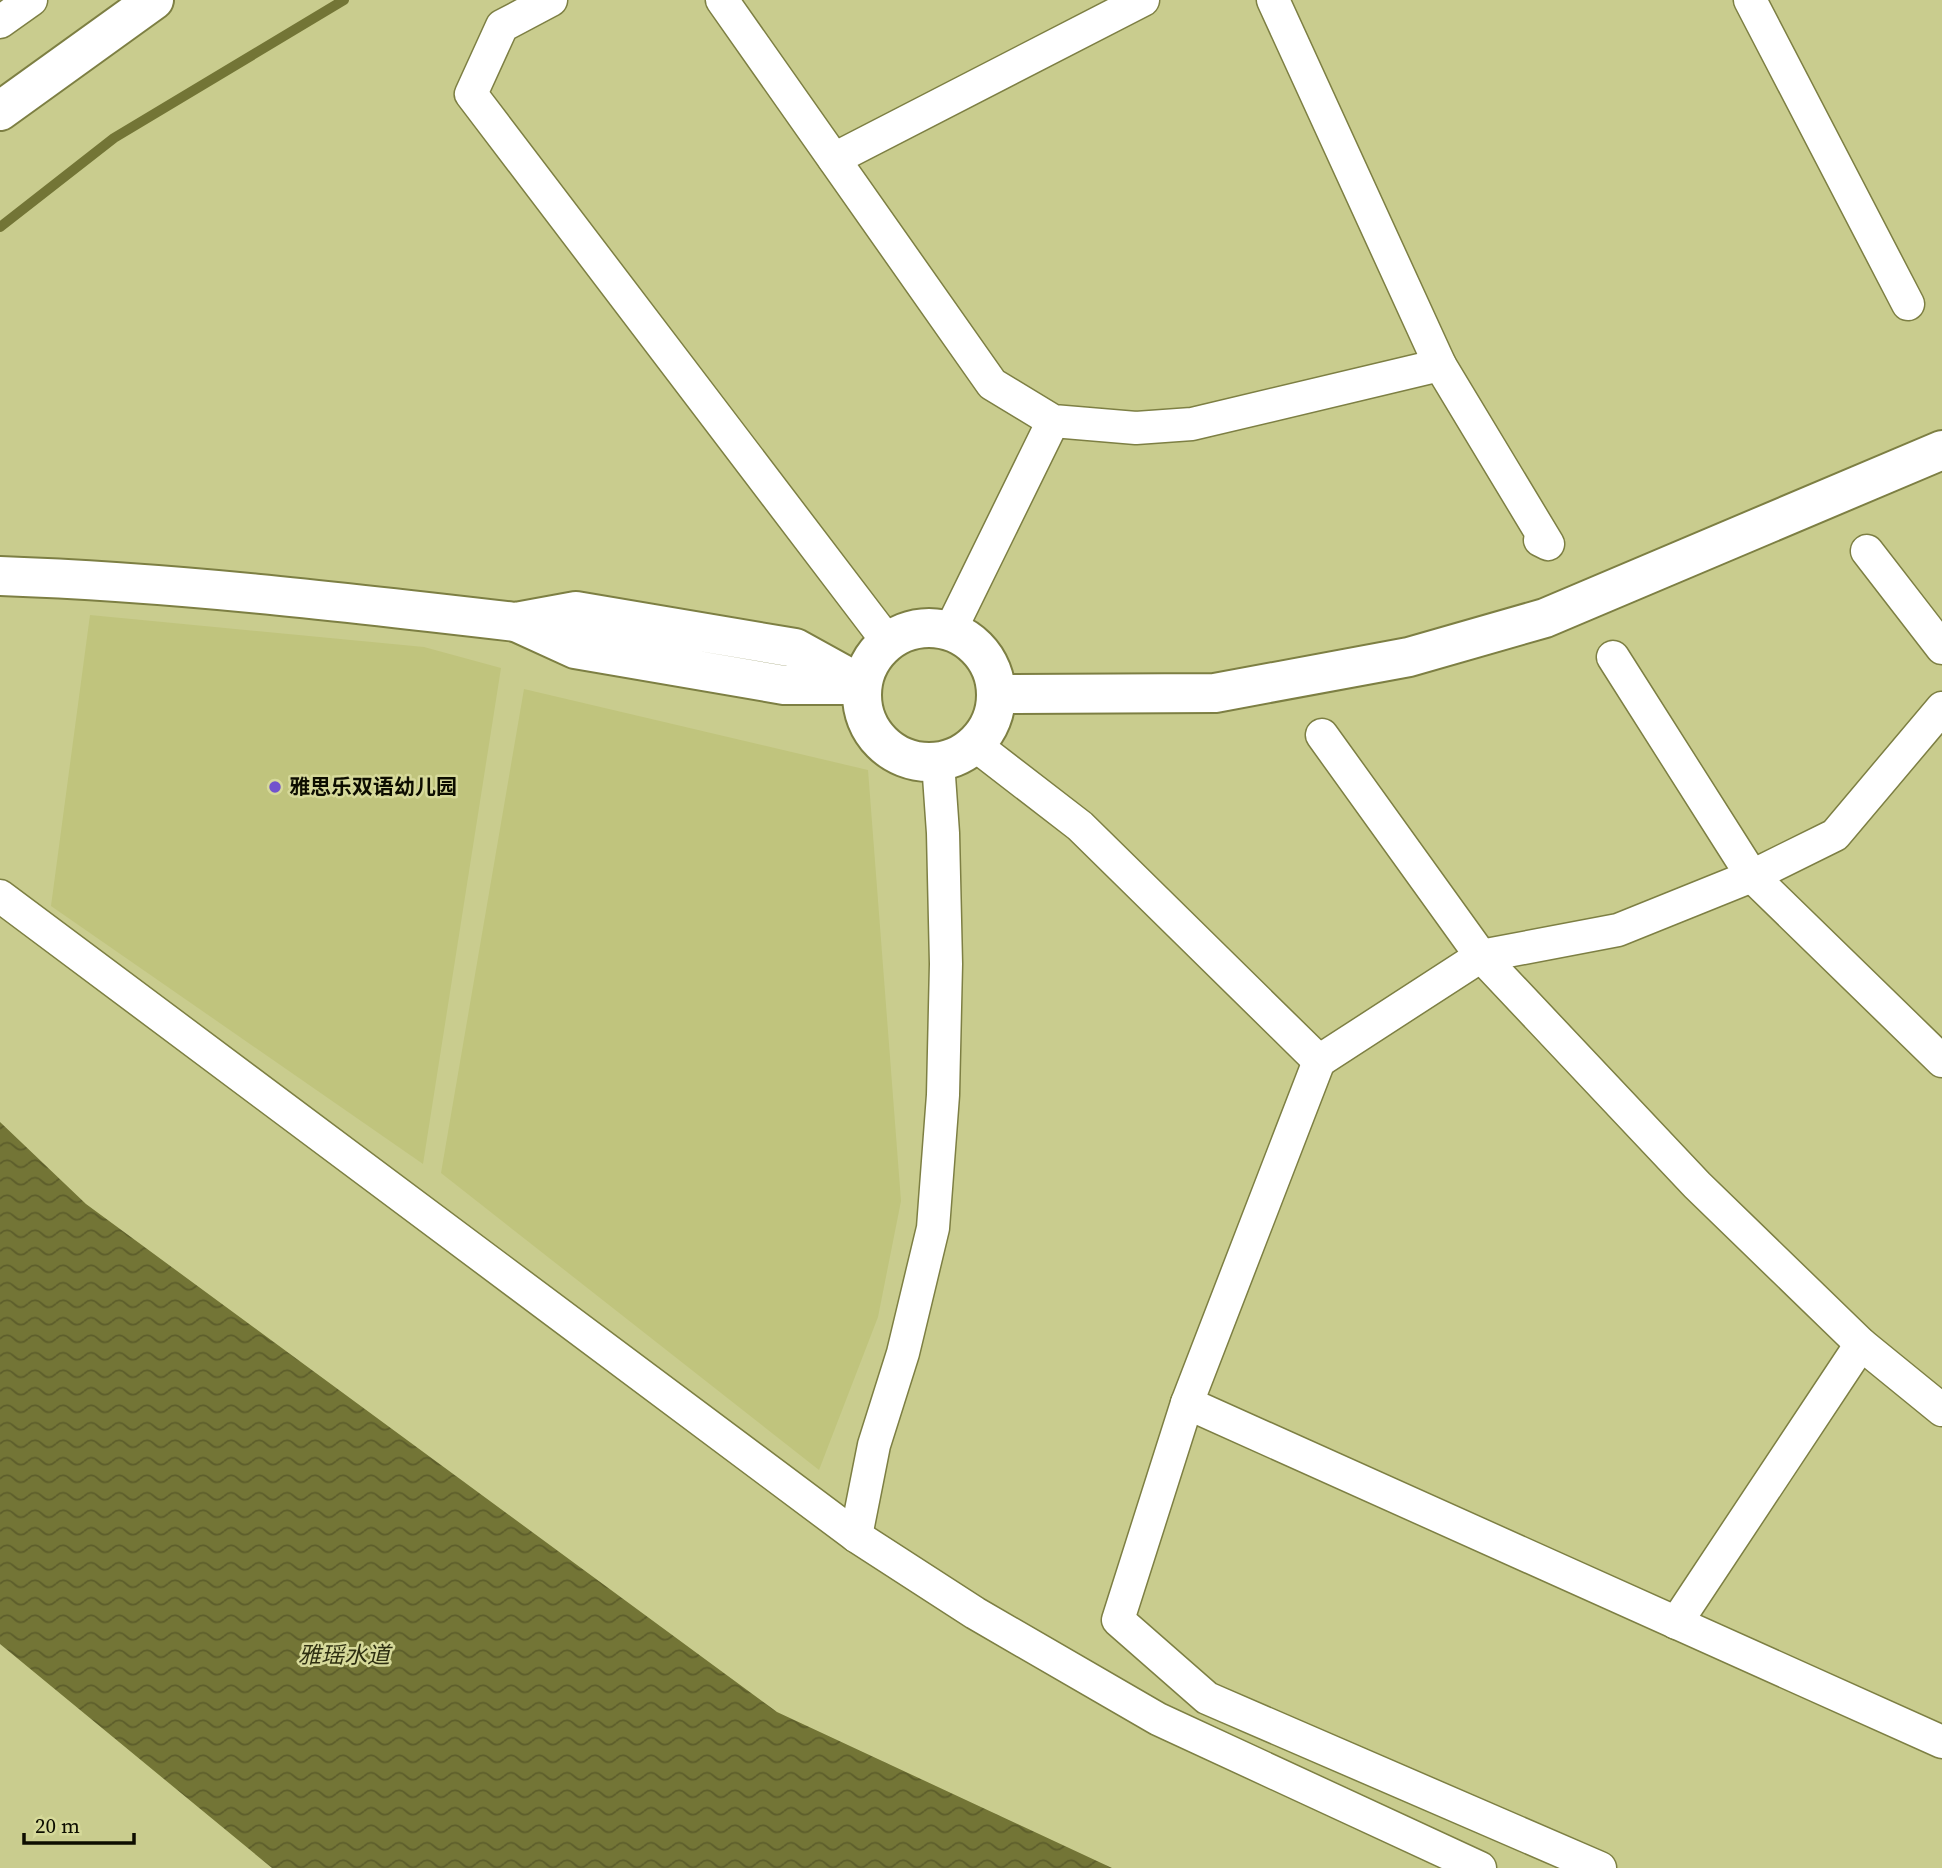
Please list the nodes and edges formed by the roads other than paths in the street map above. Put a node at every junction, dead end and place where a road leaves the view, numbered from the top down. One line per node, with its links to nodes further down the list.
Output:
1 (31, 0): 8 (street)
2 (154, 0): 9 (street)
3 (551, 0): 19 (street)
4 (722, 0): 10 (street)
5 (1143, 0): 10 (street)
6 (1273, 0): 12 (street)
7 (1750, 0): 11 (street)
8 (0, 22)
9 (0, 111)
10 (834, 159): 13 (street)
11 (1908, 304)
12 (1440, 365): 13 (street); 15 (street)
13 (1054, 421): 18 (street)
14 (1942, 450): 23 (street)
15 (1540, 540)
16 (1867, 551): 20 (street)
17 (0, 576): 22 (street)
18 (950, 631): 19 (street); 23 (street)
19 (888, 642): 22 (street)
20 (1942, 648)
21 (1614, 657): 28 (street)
22 (862, 685): 27 (street)
23 (996, 694): 26 (street)
24 (1942, 708): 28 (street)
25 (1322, 735): 30 (street)
26 (975, 745): 27 (street); 31 (street)
27 (938, 762): 36 (street)
28 (1752, 876): 30 (street); 32 (street)
29 (0, 897): 36 (street)
30 (1480, 956): 31 (street); 33 (street)
31 (1319, 1061): 34 (street)
32 (1942, 1061)
33 (1861, 1344): 35 (street); 37 (street)
34 (1187, 1403): 37 (street); 40 (street)
35 (1942, 1410)
36 (856, 1536): 39 (street)
37 (1676, 1623): 38 (street)
38 (1942, 1742)
39 (1480, 1868)
40 (1600, 1868)

